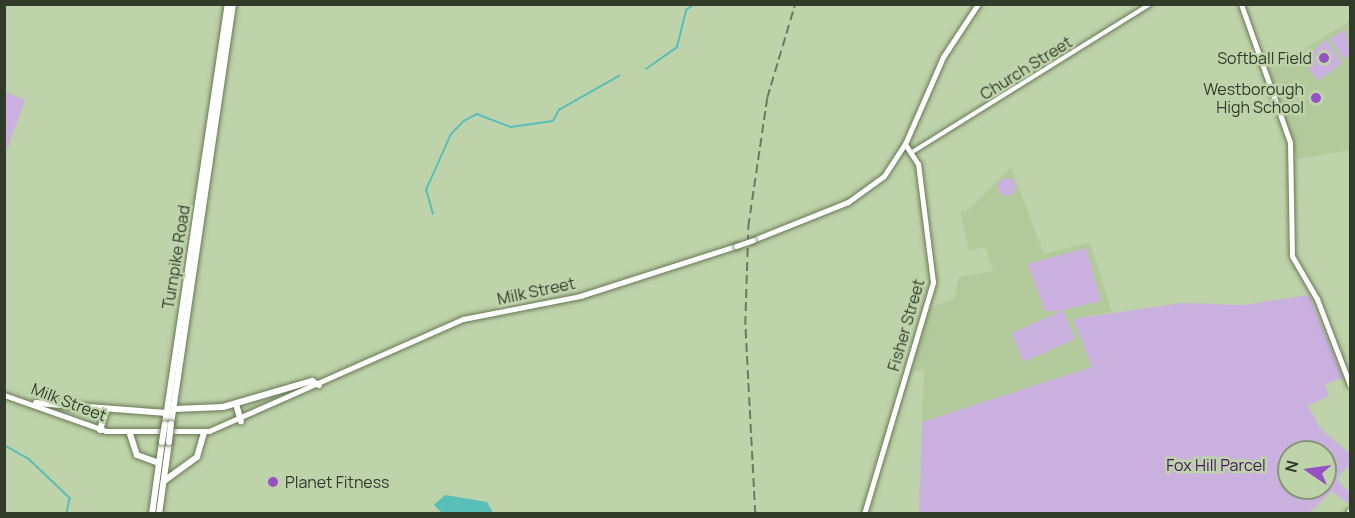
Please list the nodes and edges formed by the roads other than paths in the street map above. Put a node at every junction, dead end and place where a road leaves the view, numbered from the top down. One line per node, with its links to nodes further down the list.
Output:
1 (228, 4): 15 (highway, Turnpike Road)
2 (233, 4): 13 (highway, Turnpike Road)
3 (978, 4): 6 (main road, Milk Street)
4 (1150, 4): 7 (street, Church Street)
5 (1241, 4): 9 (main road)
6 (906, 144): 7 (main road); 8 (main road, Milk Street, bridge)
7 (914, 152): 28 (main road, Fisher Street)
8 (320, 385): 12 (highway); 16 (main road, Milk Street)
9 (1350, 385)
10 (4, 395): 11 (main road, Milk Street)
11 (36, 403): 14 (highway); 18 (main road, Milk Street)
12 (236, 404): 13 (highway); 16 (highway)
13 (174, 409): 17 (highway, Turnpike Road)
14 (106, 410): 15 (highway); 18 (highway)
15 (167, 413): 17 (highway, Turnpike Road)
16 (241, 421): 19 (main road, Milk Street)
17 (168, 424): 21 (highway, Turnpike Road, bridge)
18 (100, 430): 20 (main road, Milk Street)
19 (204, 432): 20 (main road, Milk Street); 24 (highway)
20 (130, 434): 23 (highway)
21 (166, 442): 22 (highway, Turnpike Road); 23 (highway, Turnpike Road)
22 (167, 454): 24 (highway); 25 (highway, Turnpike Road)
23 (159, 463): 26 (highway, Turnpike Road)
24 (182, 465): 25 (highway)
25 (163, 484): 27 (highway, Turnpike Road)
26 (152, 513)
27 (159, 513)
28 (864, 513)

